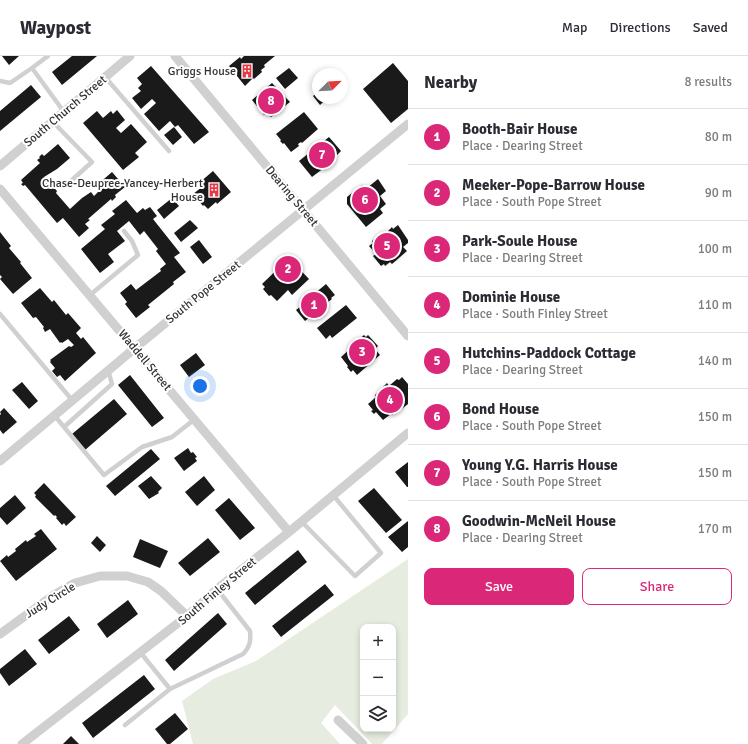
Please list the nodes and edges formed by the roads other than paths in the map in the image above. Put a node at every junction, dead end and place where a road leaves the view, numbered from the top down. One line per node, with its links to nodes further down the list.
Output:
1 (48, 56): 4 (lane)
2 (130, 56): 5 (street, South Church Street)
3 (175, 56): 14 (street, Dearing Street)
4 (32, 68): 6 (lane); 7 (lane)
5 (105, 77): 7 (street, South Church Street); 10 (lane)
6 (0, 81)
7 (64, 112): 8 (street, South Church Street)
8 (52, 121): 11 (street, South Church Street); 12 (lane)
9 (408, 124): 14 (street, South Pope Street)
10 (170, 151)
11 (0, 166)
12 (72, 180)
13 (0, 189): 16 (street, Waddell Street)
14 (303, 210): 18 (street, Dearing Street); 19 (street, South Pope Street)
15 (124, 231): 16 (lane)
16 (90, 295): 19 (street, Waddell Street)
17 (0, 314): 21 (lane)
18 (408, 336)
19 (135, 348): 20 (street, South Pope Street); 23 (street, Waddell Street)
20 (108, 370): 21 (street, South Pope Street); 24 (lane)
21 (72, 400): 22 (street, South Pope Street)
22 (54, 415): 24 (lane); 26 (street, South Pope Street)
23 (195, 419): 24 (lane); 29 (street, Waddell Street)
24 (64, 427)
25 (408, 433): 27 (street, South Finley Street)
26 (1, 457)
27 (333, 495): 28 (street, South Finley Street); 28 (lane)
28 (302, 522): 29 (street, South Finley Street)
29 (289, 532): 30 (street, South Finley Street)
30 (217, 589): 31 (street, South Finley Street); 34 (lane)
31 (187, 616): 32 (street, Judy Circle); 33 (street, South Finley Street)
32 (0, 634)
33 (140, 652): 34 (lane); 37 (street, South Finley Street)
34 (170, 689): 36 (lane)
35 (338, 720): 38 (street)
36 (125, 724)
37 (22, 744)
38 (363, 744)

